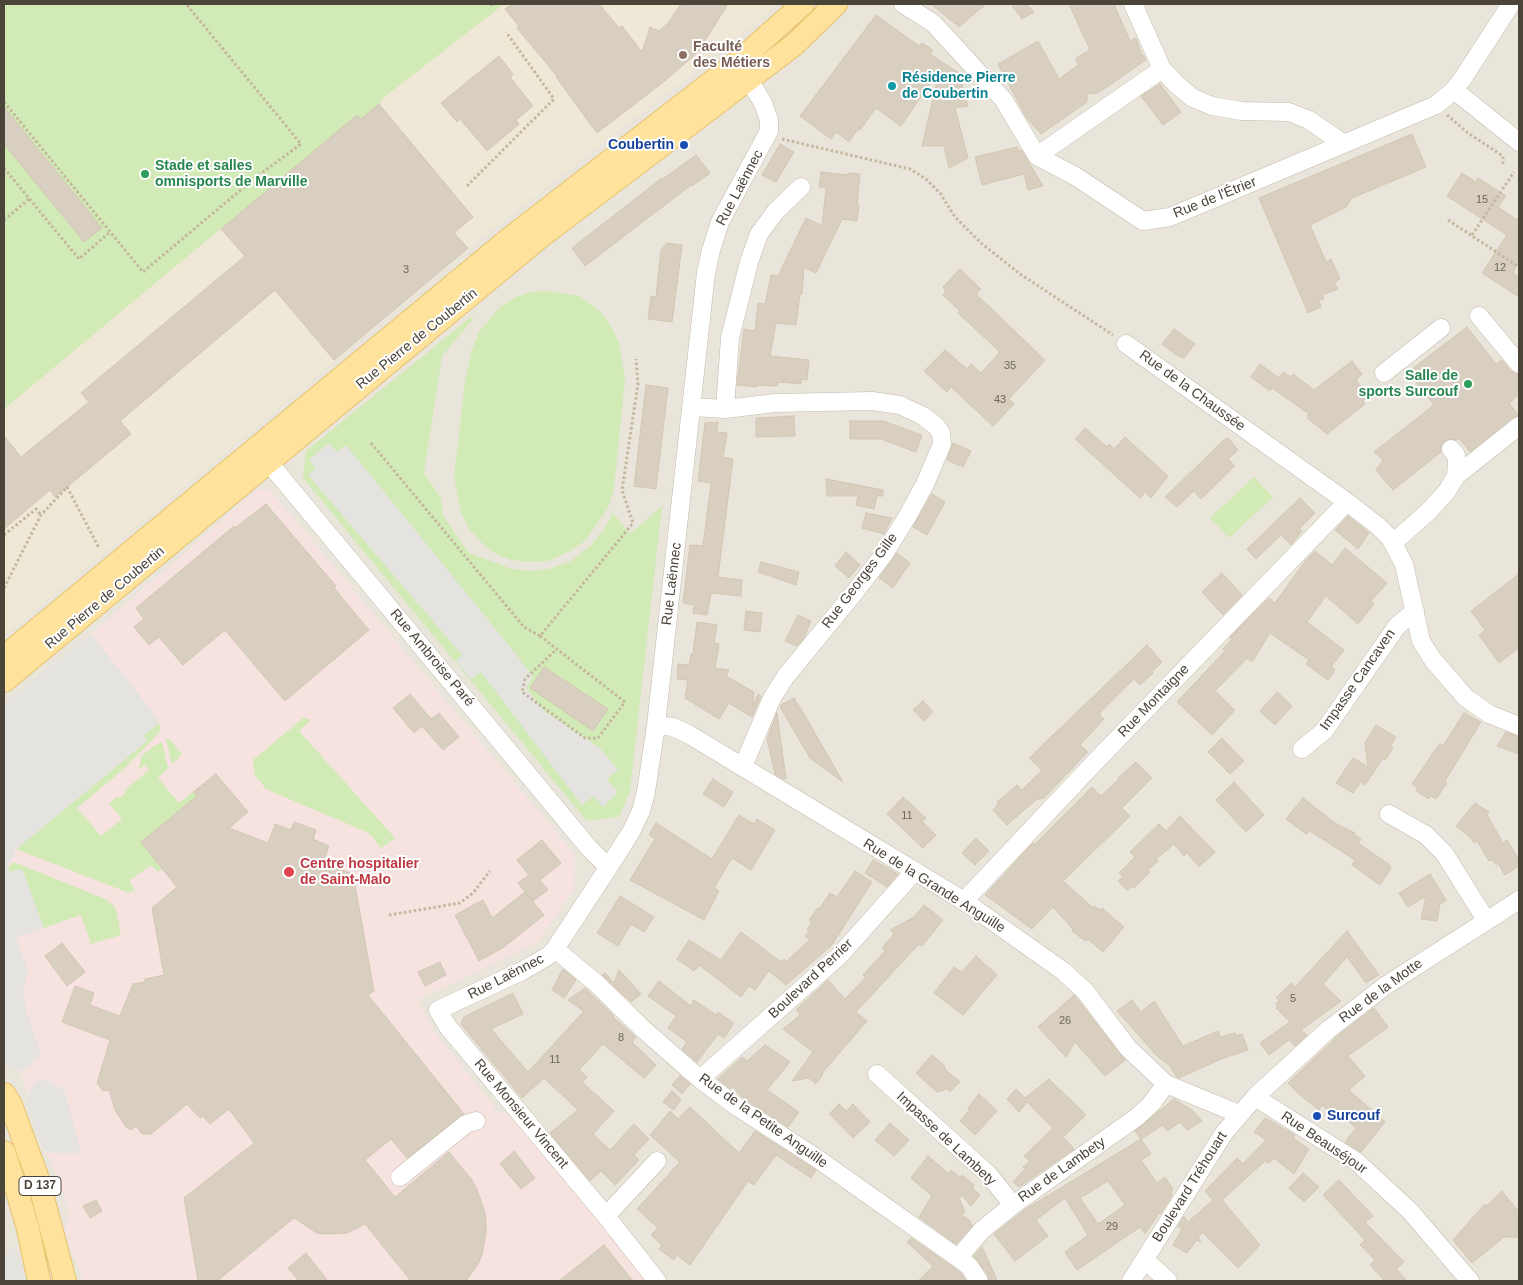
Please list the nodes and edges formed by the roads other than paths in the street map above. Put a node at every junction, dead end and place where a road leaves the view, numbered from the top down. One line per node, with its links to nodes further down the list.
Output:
1 (803, 4): 22 (main road, Rue Pierre de Coubertin)
2 (836, 4): 7 (main road, Rue Pierre de Coubertin)
3 (903, 4): 11 (street)
4 (1133, 4): 6 (street)
5 (1511, 4): 8 (street, Rue de l'Étrier)
6 (1162, 69): 10 (street); 11 (street)
7 (749, 80): 18 (street, Rue Laënnec); 22 (main road, Rue Pierre de Coubertin)
8 (1454, 90): 9 (street); 10 (street, Rue de l'Étrier)
9 (1519, 142)
10 (1344, 144): 11 (street, Rue de l'Étrier)
11 (1037, 156)
12 (801, 187): 19 (street)
13 (1479, 316): 16 (street)
14 (1441, 328): 17 (street)
15 (1126, 344): 24 (street, Rue de la Chaussée)
16 (1519, 364)
17 (1384, 373)
18 (692, 406): 19 (street, Rue Georges Gille); 29 (street, Rue Laënnec)
19 (725, 409): 32 (street, Rue Georges Gille)
20 (1519, 426): 23 (street)
21 (1451, 449): 23 (street)
22 (262, 455): 27 (main road, Rue Pierre de Coubertin); 28 (main road, Rue Pierre de Coubertin); 34 (street, Rue Ambroise Paré)
23 (1456, 476): 25 (street)
24 (1347, 502): 25 (street, Rue de la Chaussée); 37 (street, Rue Montaigne)
25 (1393, 543): 26 (street, Rue de la Chaussée)
26 (1415, 611): 30 (street, Rue de la Chaussée); 31 (street, Impasse Cancaven)
27 (4, 657)
28 (4, 681)
29 (656, 725): 32 (street, Rue de la Grande Anguille); 34 (street, Rue Laënnec)
30 (1519, 726)
31 (1302, 749)
32 (741, 766): 35 (street, Rue de la Grande Anguille)
33 (1389, 814): 38 (street)
34 (610, 865): 39 (street, Rue Laënnec)
35 (915, 871): 37 (street, Rue de la Grande Anguille); 42 (street, Boulevard Perrier)
36 (1519, 900): 38 (street, Rue de la Motte)
37 (964, 901): 43 (street, Rue de la Grande Anguille)
38 (1486, 920): 45 (street, Rue de la Motte)
39 (555, 949): 40 (street, Rue Laënnec); 42 (street, Rue de la Petite Anguille)
40 (438, 1010): 54 (street, Rue Monsieur Vincent)
41 (878, 1074): 53 (street, Impasse de Lambety)
42 (700, 1079): 56 (street, Rue de la Petite Anguille)
43 (1173, 1087): 46 (street); 53 (street, Rue de Lambety)
44 (4, 1097): 52 (main road, D 137)
45 (1255, 1097): 46 (street, Boulevard Tréhouart); 64 (street, Rue Beauséjour)
46 (1239, 1114): 57 (street, Boulevard Tréhouart)
47 (476, 1121): 50 (street)
48 (4, 1152): 51 (main road, D 137)
49 (657, 1161): 54 (street)
50 (400, 1177)
51 (17, 1190): 52 (main road); 55 (main road, D 137)
52 (44, 1199): 58 (main road, D 137)
53 (1013, 1206): 56 (street, Rue de Lambety)
54 (606, 1216): 60 (street, Rue Monsieur Vincent)
55 (33, 1258): 58 (main road); 59 (main road, D 137)
56 (958, 1258): 61 (street, Rue de la Petite Anguille)
57 (1145, 1260): 62 (street, Boulevard Tréhouart); 63 (street)
58 (62, 1275)
59 (39, 1281)
60 (657, 1281)
61 (979, 1281)
62 (1132, 1281)
63 (1168, 1281)
64 (1470, 1281)

